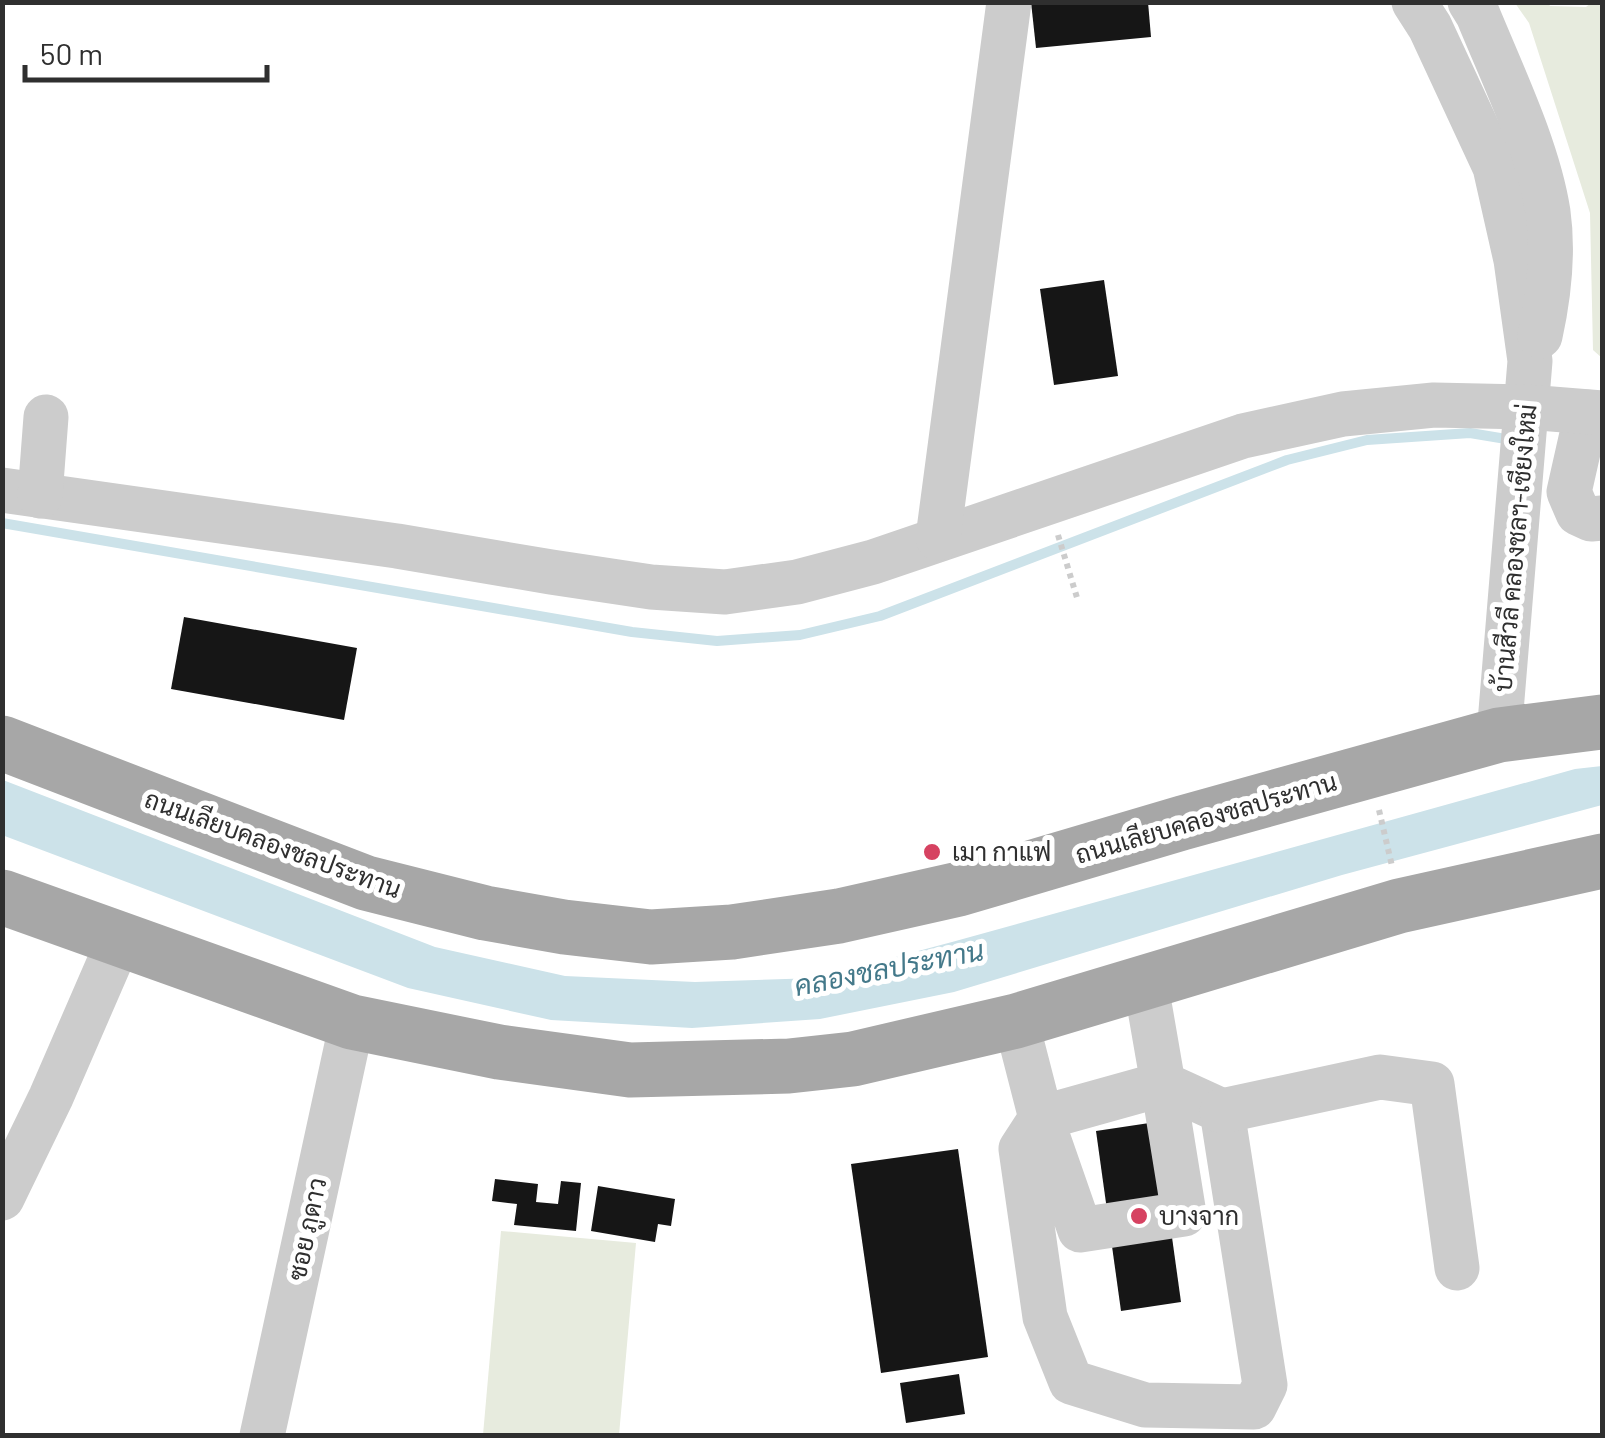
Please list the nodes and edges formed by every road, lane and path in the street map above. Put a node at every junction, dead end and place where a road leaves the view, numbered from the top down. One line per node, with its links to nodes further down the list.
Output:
1 (1009, 2): 10 (street)
2 (1414, 2): 4 (street, บ้านสีวลี คลองชลฯ-เชียงใหม่)
3 (1470, 2): 4 (street, บ้านสีวลี คลองชลฯ-เชียงใหม่)
4 (1530, 361): 5 (street, บ้านสีวลี คลองชลฯ-เชียงใหม่)
5 (1527, 407): 7 (street); 10 (street); 14 (street, บ้านสีวลี คลองชลฯ-เชียงใหม่)
6 (46, 417): 8 (street)
7 (1586, 431): 9 (street)
8 (21, 493): 10 (street)
9 (1602, 518)
10 (938, 538)
11 (1065, 560): 12 (path)
12 (1078, 601)
13 (1602, 722): 14 (main road, ถนนเลียบคลองชลประทาน)
14 (1499, 735): 15 (main road, ถนนเลียบคลองชลประทาน)
15 (2, 743)
16 (1378, 809): 18 (path)
17 (1602, 862): 21 (main road)
18 (1392, 869)
19 (2, 896): 20 (main road)
20 (120, 938): 23 (main road); 27 (street)
21 (1145, 980): 22 (main road); 24 (street)
22 (1016, 1020): 23 (main road); 26 (street)
23 (352, 1022): 29 (street, ซอย ภูดาว)
24 (1163, 1084): 25 (street); 26 (street); 26 (street)
25 (1222, 1111): 26 (street); 28 (street)
26 (1041, 1118)
27 (2, 1198)
28 (1457, 1268)
29 (262, 1436)

